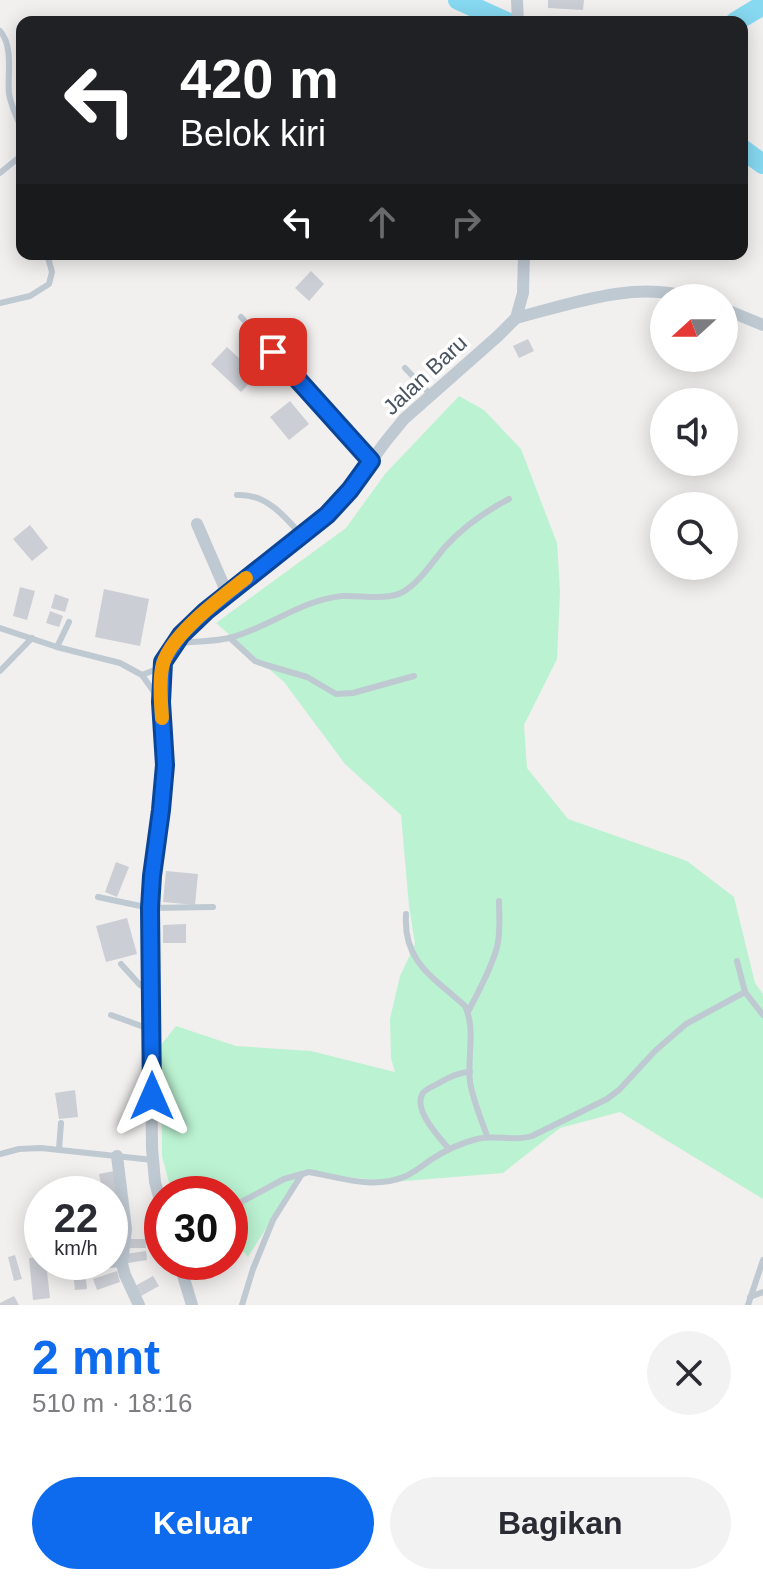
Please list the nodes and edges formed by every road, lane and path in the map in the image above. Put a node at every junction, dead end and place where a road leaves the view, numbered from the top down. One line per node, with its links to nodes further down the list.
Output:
1 (0, 31): 2 (lane)
2 (16, 114)
3 (16, 160): 4 (lane)
4 (0, 173)
5 (49, 260): 8 (lane)
6 (524, 260): 11 (street)
7 (650, 292): 11 (street)
8 (0, 303)
9 (738, 315): 12 (street)
10 (241, 317): 15 (lane)
11 (516, 318): 14 (street, Jalan Baru)
12 (763, 325)
13 (405, 368): 14 (lane)
14 (430, 394): 15 (street, Jalan Baru)
15 (371, 461): 19 (street, Jalan Baru)
16 (237, 495): 19 (lane)
17 (509, 499): 24 (lane)
18 (197, 524): 20 (street)
19 (302, 536): 20 (street, Jalan Baru)
20 (227, 593): 25 (street, Jalan Baru)
21 (69, 622): 26 (lane)
22 (0, 628): 23 (lane)
23 (32, 638): 26 (lane); 28 (lane)
24 (230, 638): 25 (lane); 30 (lane)
25 (174, 643): 27 (street, Jalan Baru)
26 (57, 647): 29 (lane)
27 (162, 667): 29 (lane); 31 (street, Jalan Baru)
28 (0, 671)
29 (142, 675): 31 (lane)
30 (414, 676)
31 (161, 702): 35 (street, Jalan Baru)
32 (98, 897): 35 (lane)
33 (499, 901): 41 (lane)
34 (213, 907): 35 (lane)
35 (150, 908): 39 (street, Jalan Baru)
36 (406, 914): 41 (lane)
37 (737, 961): 40 (lane)
38 (121, 964): 39 (lane)
39 (152, 991): 44 (street, Jalan Baru)
40 (745, 992): 43 (lane); 47 (lane)
41 (468, 1012): 45 (lane)
42 (111, 1015): 44 (lane)
43 (763, 1015)
44 (152, 1030): 52 (street, Jalan Baru)
45 (470, 1072): 47 (lane); 49 (lane)
46 (61, 1123): 48 (lane)
47 (487, 1136): 49 (lane)
48 (59, 1149): 50 (lane); 51 (lane)
49 (449, 1149): 53 (lane)
50 (0, 1154)
51 (117, 1156): 52 (lane); 54 (street)
52 (153, 1160): 55 (street, Jalan Baru)
53 (302, 1174): 56 (lane); 64 (lane)
54 (119, 1176)
55 (154, 1176)
56 (248, 1198)
57 (763, 1260): 61 (lane)
58 (128, 1278): 62 (street)
59 (184, 1280): 63 (street)
60 (763, 1292): 61 (lane)
61 (750, 1297): 65 (lane)
62 (139, 1305)
63 (192, 1305)
64 (242, 1305)
65 (748, 1305)

